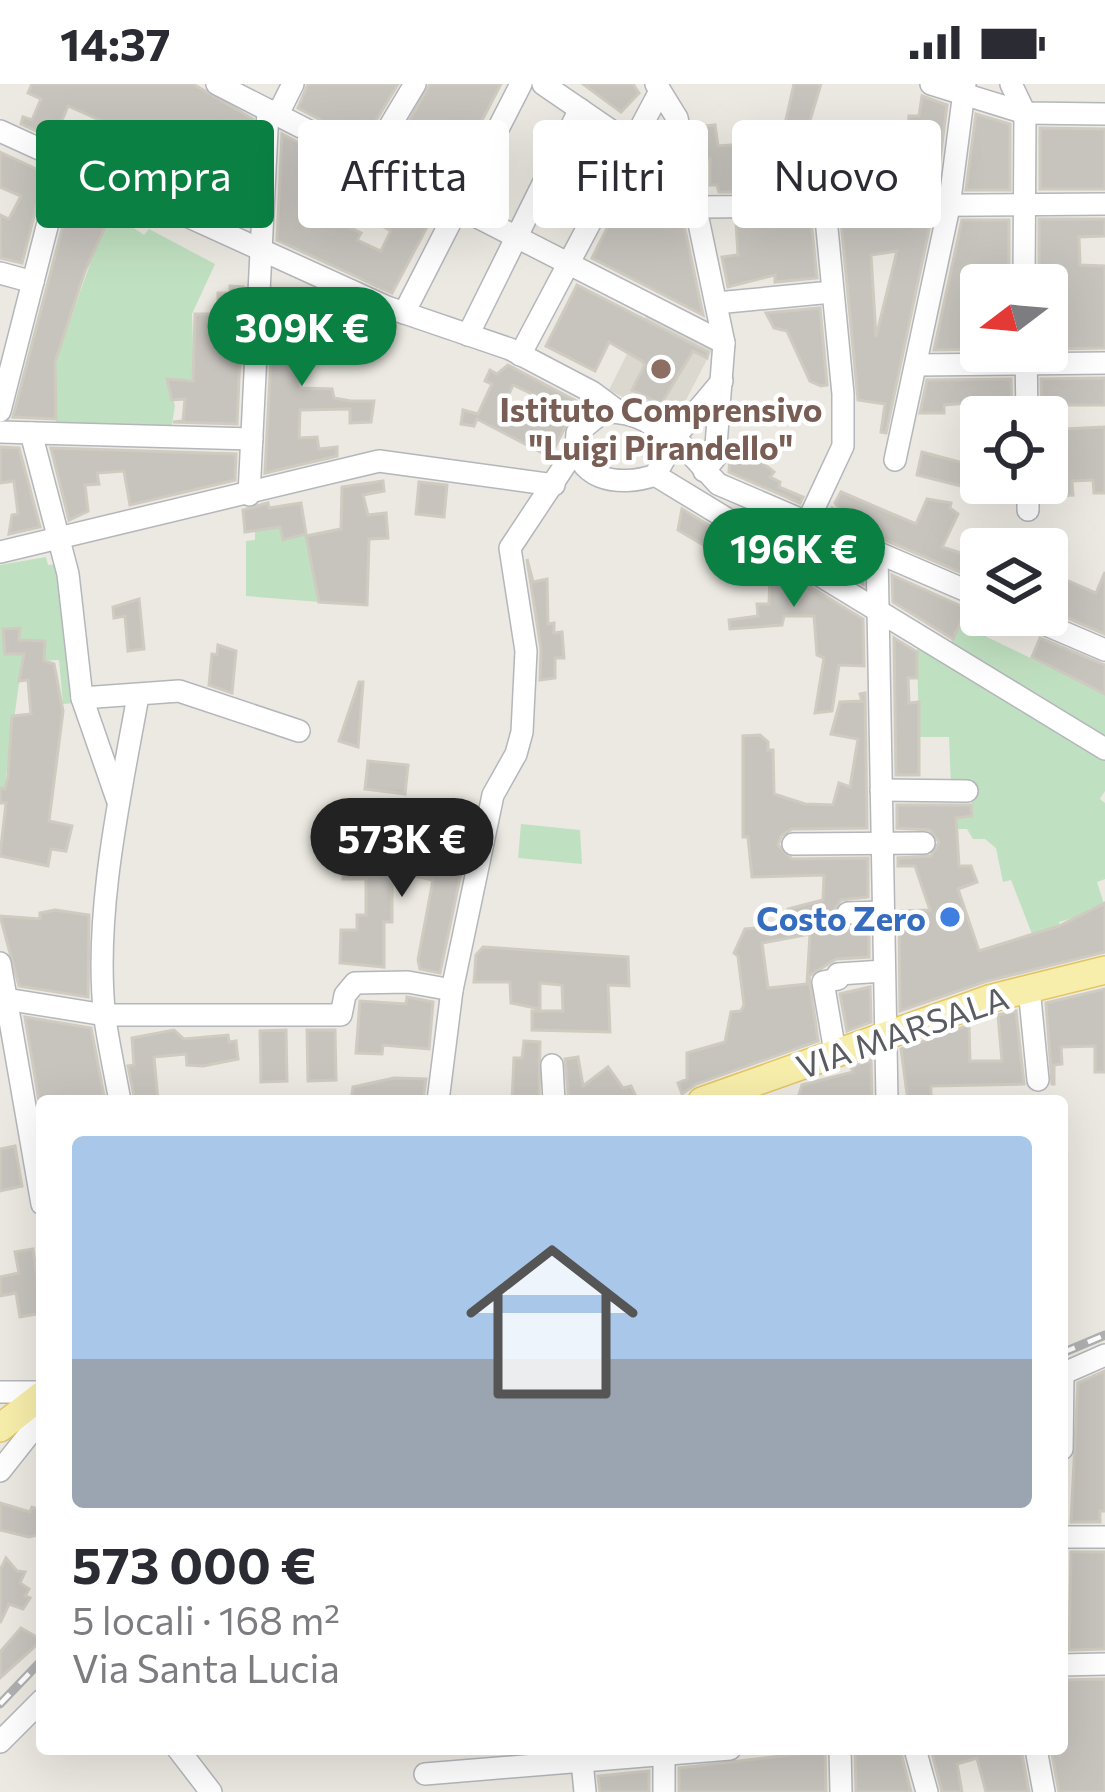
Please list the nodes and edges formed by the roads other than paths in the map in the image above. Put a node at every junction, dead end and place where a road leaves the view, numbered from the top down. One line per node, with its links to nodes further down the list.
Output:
1 (218, 84): 11 (street)
2 (293, 84): 11 (street)
3 (415, 84): 14 (street)
4 (521, 84): 15 (street)
5 (543, 84): 10 (street)
6 (931, 84): 9 (street)
7 (1011, 84): 12 (street)
8 (658, 87): 17 (street); 18 (street)
9 (964, 89): 12 (street); 25 (street)
10 (580, 109): 16 (street); 33 (street)
11 (273, 112): 19 (street); 34 (street)
12 (1025, 113): 13 (street); 23 (street)
13 (1105, 114)
14 (393, 120)
15 (503, 120)
16 (596, 120)
17 (643, 120)
18 (677, 120)
19 (298, 125)
20 (0, 131): 21 (street)
21 (36, 147)
22 (1105, 204): 23 (street)
23 (1023, 205): 25 (street); 36 (street)
24 (941, 208): 25 (street)
25 (949, 208): 48 (street)
26 (47, 228): 38 (street)
27 (220, 228): 34 (street)
28 (447, 228): 41 (street)
29 (499, 228): 33 (street)
30 (587, 228): 35 (street)
31 (703, 228): 40 (street)
32 (826, 228): 39 (street)
33 (517, 237): 35 (street); 42 (street)
34 (261, 246): 41 (street); 57 (street)
35 (568, 264): 43 (street); 44 (street)
36 (1024, 264)
37 (0, 273): 38 (street)
38 (33, 283): 51 (street)
39 (832, 292): 40 (street); 66 (street)
40 (716, 303): 43 (street)
41 (404, 313): 42 (street)
42 (468, 335): 44 (street)
43 (724, 343): 49 (street)
44 (520, 355): 50 (street)
45 (1068, 361): 47 (street)
46 (960, 362): 48 (street)
47 (1105, 363)
48 (916, 365): 59 (street)
49 (723, 380): 56 (street); 61 (street)
50 (592, 392): 52 (street); 53 (street)
51 (0, 411)
52 (619, 412): 53 (street); 56 (street)
53 (589, 418): 58 (street)
54 (0, 432): 55 (street)
55 (31, 433): 57 (street); 67 (street)
56 (668, 434): 60 (street); 61 (street)
57 (252, 439): 63 (street)
58 (574, 450): 60 (street); 62 (street)
59 (896, 460)
60 (659, 470): 61 (street); 71 (street)
61 (711, 478): 66 (street)
62 (554, 485): 63 (street); 90 (street)
63 (249, 495): 67 (street)
64 (1028, 504): 65 (street)
65 (1028, 510)
66 (807, 523): 69 (street)
67 (61, 537): 68 (street); 75 (street)
68 (0, 552)
69 (877, 553): 70 (street); 71 (street)
70 (960, 588)
71 (878, 612): 77 (street); 78 (street)
72 (1068, 634): 73 (street)
73 (1105, 650)
74 (138, 696): 75 (street); 76 (street); 80 (street)
75 (82, 698): 80 (street)
76 (299, 731)
77 (1105, 749)
78 (881, 790): 79 (street); 81 (street)
79 (967, 791)
80 (118, 806): 92 (street)
81 (882, 843): 82 (street); 83 (street); 84 (street)
82 (924, 843)
83 (793, 844)
84 (884, 912): 85 (street); 88 (street)
85 (848, 913)
86 (0, 963): 91 (street)
87 (1105, 970): 89 (main road, VIA MARSALA)
88 (884, 971): 93 (street); 94 (street)
89 (1029, 988): 93 (main road, VIA MARSALA); 96 (street)
90 (452, 990): 92 (street); 98 (street)
91 (3, 999): 92 (street); 102 (street)
92 (105, 1015): 97 (street)
93 (886, 1037): 94 (main road, VIA MARSALA); 101 (street)
94 (835, 1052): 100 (main road, VIA MARSALA)
95 (552, 1064): 99 (street)
96 (1038, 1080)
97 (119, 1095)
98 (439, 1095)
99 (554, 1095)
100 (722, 1095)
101 (886, 1095)
102 (36, 1172)
103 (1105, 1355): 104 (street)
104 (1068, 1372)
105 (0, 1392): 106 (street)
106 (36, 1394)
107 (36, 1399): 109 (main road)
108 (36, 1426): 110 (street)
109 (0, 1428)
110 (0, 1472)
111 (1068, 1537): 112 (street)
112 (1105, 1537)
113 (1105, 1664): 114 (street)
114 (1068, 1665)
115 (36, 1706): 116 (street)
116 (0, 1742)
117 (183, 1755): 125 (street)
118 (582, 1755): 124 (street); 126 (street)
119 (664, 1755): 127 (street)
120 (839, 1755): 128 (street)
121 (917, 1755): 129 (street)
122 (1037, 1755): 130 (street)
123 (425, 1774): 124 (street)
124 (456, 1782)
125 (211, 1792)
126 (584, 1792)
127 (664, 1792)
128 (841, 1792)
129 (927, 1792)
130 (1044, 1792)

